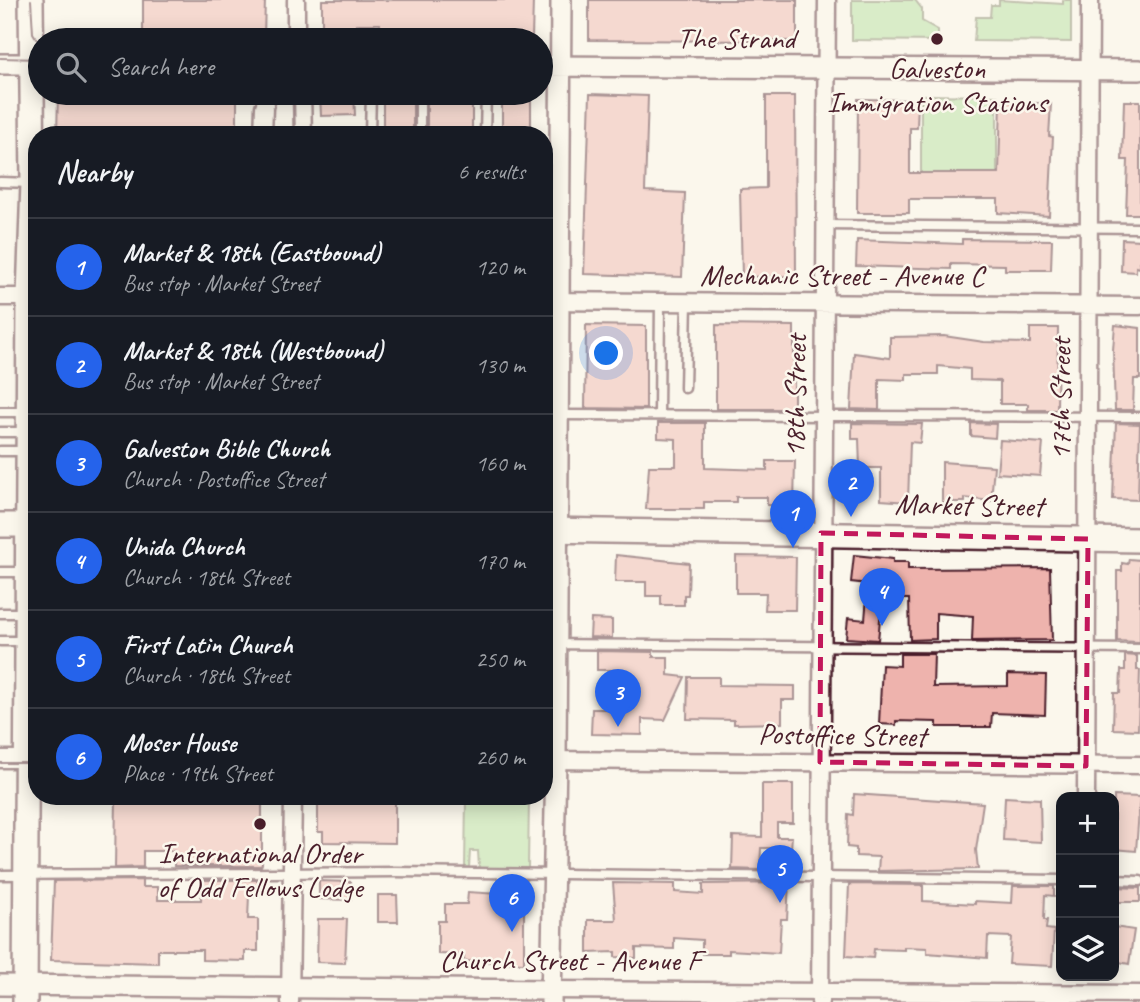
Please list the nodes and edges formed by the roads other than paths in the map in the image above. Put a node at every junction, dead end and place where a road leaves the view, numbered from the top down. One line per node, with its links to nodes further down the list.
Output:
1 (31, 0): 6 (main road)
2 (296, 0): 7 (street)
3 (561, 0): 8 (street)
4 (827, 0): 12 (street, 18th Street)
5 (1090, 0): 13 (street, 17th Street)
6 (33, 28)
7 (296, 28)
8 (553, 53)
9 (0, 64): 10 (street)
10 (28, 64)
11 (553, 66): 12 (street, The Strand)
12 (826, 69): 13 (street, The Strand); 30 (street, 18th Street)
13 (1090, 70): 14 (street, The Strand); 31 (street, 17th Street)
14 (1140, 71)
15 (35, 105): 22 (main road)
16 (265, 105): 23 (street)
17 (302, 105): 24 (street)
18 (371, 105): 25 (lane)
19 (420, 105): 26 (lane)
20 (486, 105): 27 (lane)
21 (553, 105): 33 (street)
22 (35, 126)
23 (263, 126)
24 (303, 126)
25 (370, 126)
26 (420, 126)
27 (485, 126)
28 (0, 182): 29 (lane)
29 (28, 183)
30 (825, 225): 31 (lane); 39 (street, 18th Street)
31 (1088, 228): 32 (lane); 40 (street, 17th Street)
32 (1140, 228)
33 (553, 272)
34 (0, 297): 35 (street)
35 (28, 297)
36 (553, 301): 37 (street, Mechanic Street - Avenue C)
37 (660, 302): 38 (street, Mechanic Street - Avenue C); 46 (lane)
38 (687, 302): 39 (street, Mechanic Street - Avenue C); 43 (lane)
39 (824, 303): 40 (street, Mechanic Street - Avenue C); 47 (street, 18th Street)
40 (1088, 305): 41 (street, Mechanic Street - Avenue C); 48 (street, 17th Street)
41 (1140, 306)
42 (553, 317): 45 (street)
43 (685, 388)
44 (0, 412): 50 (lane)
45 (559, 415): 46 (lane); 55 (street)
46 (659, 415): 47 (lane)
47 (823, 416): 48 (lane); 59 (street, 18th Street)
48 (1088, 417): 49 (lane); 60 (street, 17th Street)
49 (1140, 417)
50 (28, 430)
51 (28, 431): 52 (lane)
52 (0, 432)
53 (28, 432): 54 (lane)
54 (0, 450)
55 (553, 501)
56 (0, 525): 57 (main road)
57 (28, 525)
58 (553, 530): 59 (main road, Market Street)
59 (821, 533): 60 (main road, Market Street); 71 (street, 18th Street)
60 (1088, 539): 61 (main road, Market Street); 72 (street, 17th Street)
61 (1140, 540)
62 (28, 563): 64 (main road)
63 (0, 572): 64 (lane)
64 (27, 572): 66 (main road)
65 (0, 613): 66 (lane)
66 (27, 613): 67 (main road)
67 (28, 619)
68 (0, 641): 69 (lane)
69 (28, 641)
70 (553, 644): 71 (lane)
71 (822, 647): 72 (lane); 77 (street, 18th Street)
72 (1088, 649): 73 (lane); 79 (street, 17th Street)
73 (1140, 649)
74 (0, 759): 75 (street)
75 (28, 759)
76 (553, 760): 77 (street, Postoffice Street)
77 (820, 762): 79 (street, Postoffice Street); 88 (street, 18th Street)
78 (1140, 765): 79 (street, Postoffice Street)
79 (1086, 766): 80 (street, 17th Street)
80 (1086, 792)
81 (30, 805): 87 (main road)
82 (293, 805): 84 (street)
83 (552, 805): 85 (street)
84 (293, 874): 85 (lane); 87 (lane); 95 (street)
85 (554, 874): 88 (lane); 96 (street)
86 (0, 875): 87 (lane)
87 (26, 876): 93 (main road)
88 (821, 878): 89 (lane); 97 (street, 18th Street)
89 (1056, 880)
90 (1119, 880): 91 (lane)
91 (1140, 881)
92 (0, 985): 93 (street, Church Street - Avenue F)
93 (25, 994): 95 (street, Church Street - Avenue F)
94 (1140, 994): 98 (street, Church Street - Avenue F)
95 (290, 995): 96 (street, Church Street - Avenue F)
96 (551, 996): 97 (street, Church Street - Avenue F)
97 (820, 997): 98 (street, Church Street - Avenue F)
98 (1084, 998)

